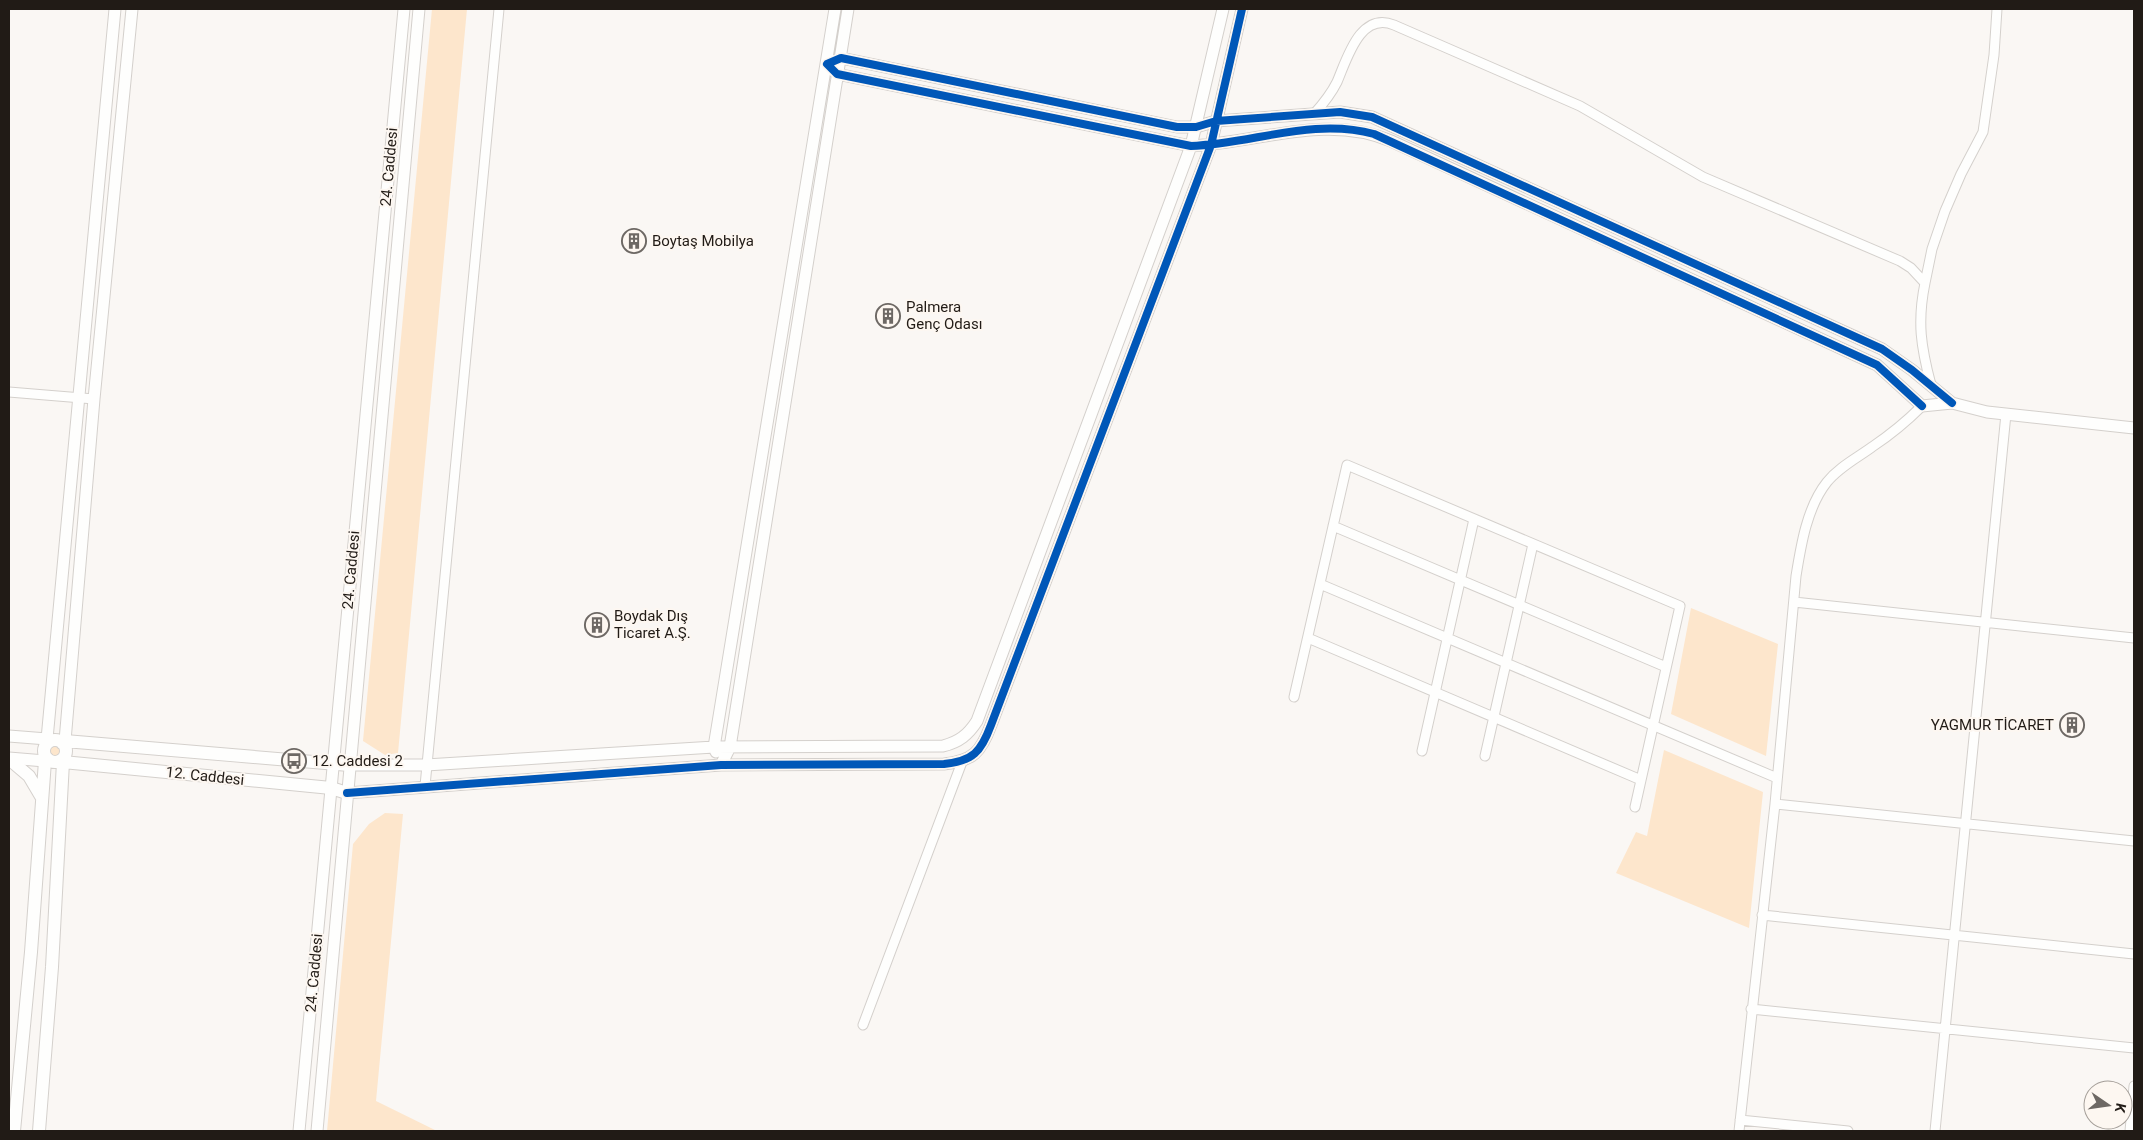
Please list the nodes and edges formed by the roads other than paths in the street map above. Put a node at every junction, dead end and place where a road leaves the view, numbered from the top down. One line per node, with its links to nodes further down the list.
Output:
1 (115, 9): 19 (street)
2 (132, 9): 20 (street)
3 (404, 9): 58 (street, 24. Caddesi)
4 (419, 9): 59 (street, 24. Caddesi)
5 (499, 9): 60 (street)
6 (835, 9): 12 (street)
7 (848, 9): 11 (street)
8 (1223, 9): 16 (street)
9 (1242, 9): 15 (street)
10 (1997, 9): 21 (street)
11 (841, 58): 12 (street); 13 (street); 16 (street)
12 (827, 64): 13 (street); 50 (street)
13 (838, 74): 18 (street); 51 (street)
14 (1314, 114): 15 (street); 21 (street); 22 (street)
15 (1216, 121): 16 (street); 17 (street)
16 (1196, 127): 18 (street)
17 (1211, 145): 18 (street); 27 (street); 57 (street)
18 (1191, 146): 51 (street)
19 (98, 174): 20 (street); 24 (street)
20 (116, 175): 25 (street)
21 (1926, 283): 22 (street)
22 (1931, 385): 26 (street)
23 (9, 392): 24 (street)
24 (78, 397): 25 (street); 48 (street)
25 (94, 399): 49 (street)
26 (1952, 403): 27 (street); 28 (street)
27 (1922, 406): 35 (street)
28 (2006, 414): 29 (street); 37 (street)
29 (2134, 428)
30 (1474, 519): 31 (street); 32 (street); 33 (street)
31 (1333, 526): 33 (street); 34 (street)
32 (1533, 544): 36 (street); 42 (street)
33 (1460, 580): 36 (street); 39 (street)
34 (1320, 584): 38 (street); 39 (street)
35 (1794, 602): 37 (street); 62 (street)
36 (1519, 605): 41 (street); 42 (street)
37 (1986, 622): 40 (street); 70 (street)
38 (1308, 638): 43 (street); 44 (street)
39 (1447, 638): 41 (street); 43 (street)
40 (2134, 638)
41 (1506, 663): 45 (street); 46 (street)
42 (1666, 667): 46 (street)
43 (1435, 692): 45 (street); 52 (street)
44 (1294, 697)
45 (1494, 717): 53 (street); 63 (street)
46 (1653, 725): 62 (street); 63 (street)
47 (9, 736): 48 (street)
48 (48, 740): 49 (main road); 55 (main road)
49 (64, 742): 56 (main road); 58 (main road, 12. Caddesi)
50 (714, 747): 51 (street); 60 (street); 61 (street)
51 (730, 747): 61 (street)
52 (1422, 751)
53 (1485, 756)
54 (9, 758): 55 (street); 67 (main road)
55 (46, 760): 56 (main road); 67 (main road)
56 (62, 761): 65 (main road, 12. Caddesi); 83 (main road)
57 (962, 762): 61 (street); 76 (street)
58 (333, 764): 59 (main road, 12. Caddesi); 65 (street, 24. Caddesi)
59 (349, 765): 60 (street); 66 (street, 24. Caddesi)
60 (426, 765): 64 (street)
61 (721, 765): 64 (street)
62 (1777, 778): 68 (street)
63 (1641, 780): 69 (street)
64 (425, 786): 66 (street)
65 (332, 788): 66 (main road, 12. Caddesi); 84 (street, 24. Caddesi)
66 (347, 793): 85 (street, 24. Caddesi)
67 (42, 798): 80 (main road)
68 (1774, 804): 70 (street); 72 (street)
69 (1635, 807)
70 (1966, 823): 71 (street); 73 (street)
71 (2134, 841)
72 (1762, 915): 73 (street); 75 (street)
73 (1954, 935): 74 (street); 77 (street)
74 (2134, 954)
75 (1752, 1008): 77 (street); 81 (street)
76 (863, 1025)
77 (1945, 1028): 78 (street); 88 (street)
78 (2134, 1048)
79 (2134, 1086): 89 (street)
80 (12, 1110): 82 (main road)
81 (1740, 1120): 86 (street); 87 (street)
82 (14, 1131)
83 (39, 1131)
84 (299, 1131)
85 (317, 1131)
86 (1739, 1131)
87 (1848, 1131)
88 (1935, 1131)
89 (2130, 1131)

